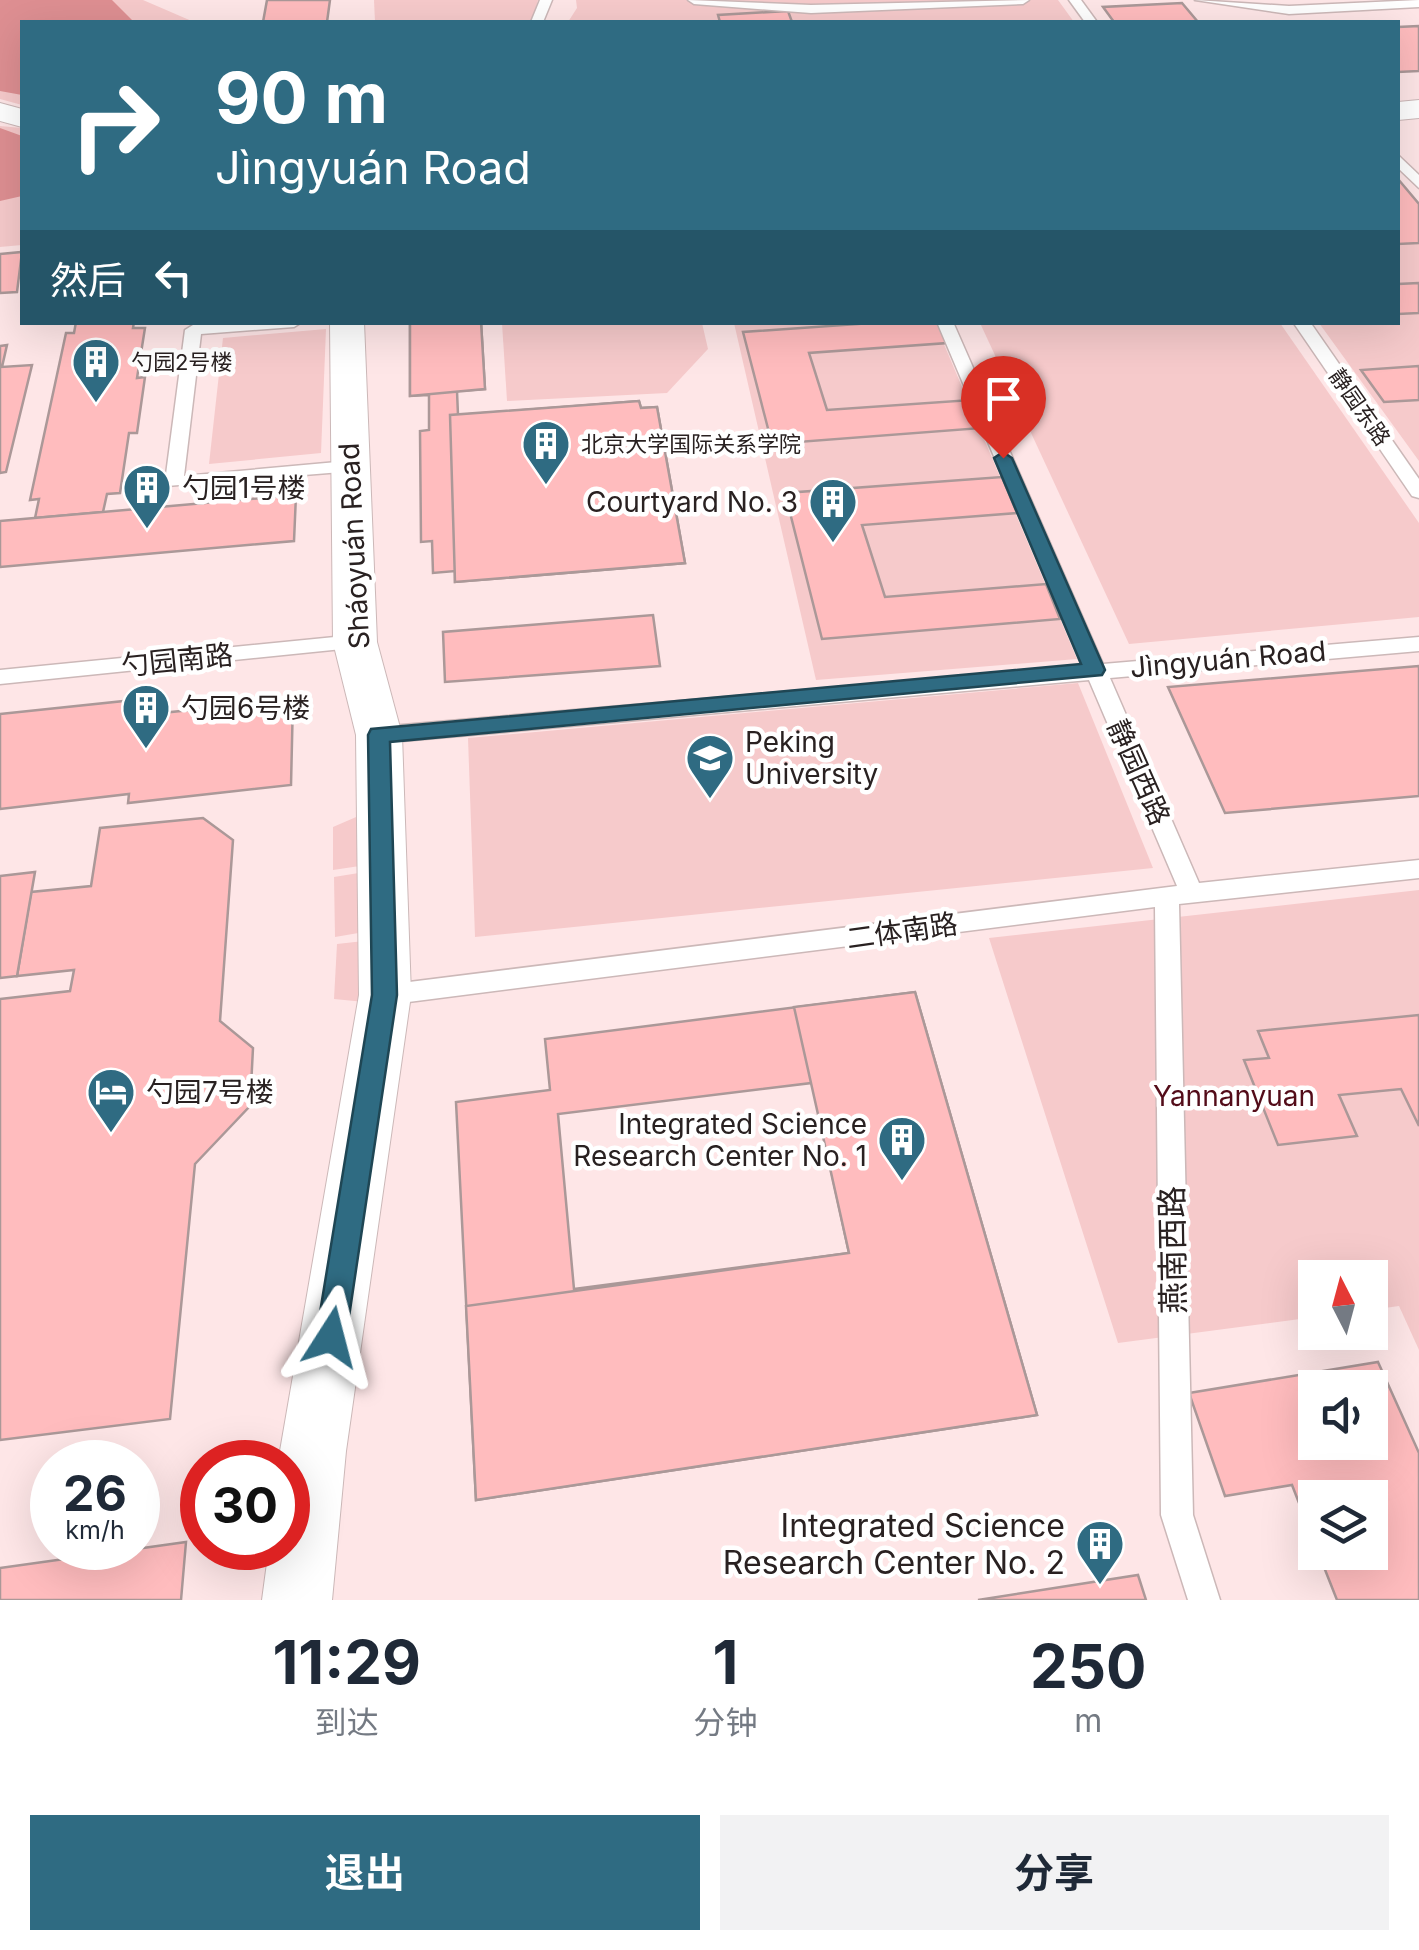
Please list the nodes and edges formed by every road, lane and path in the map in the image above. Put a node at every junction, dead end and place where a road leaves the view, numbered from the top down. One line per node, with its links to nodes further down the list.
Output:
1 (694, 0): 5 (lane)
2 (1023, 0): 5 (lane)
3 (1200, 0): 4 (lane)
4 (1419, 3)
5 (814, 16)
6 (1400, 162): 7 (lane)
7 (1419, 184)
8 (256, 325): 12 (lane)
9 (347, 325): 12 (street, Sháoyuán Road)
10 (946, 325): 16 (lane, 静园西路)
11 (1303, 325): 13 (lane, 静园东路)
12 (348, 467): 14 (street, Sháoyuán Road)
13 (1419, 492)
14 (355, 642): 17 (lane, 勺园南路); 18 (street, Sháoyuán Road)
15 (1419, 644): 16 (lane, Jìngyuán Road)
16 (1094, 670): 18 (lane, Jìngyuán Road); 20 (lane, 静园西路)
17 (0, 678)
18 (379, 735): 21 (street, Sháoyuán Road)
19 (1419, 869): 20 (lane, 二体南路)
20 (1179, 893): 21 (lane, 二体南路); 23 (lane, 燕南西路)
21 (385, 995): 22 (street, Sháoyuán Road)
22 (297, 1600)
23 (1204, 1600)

